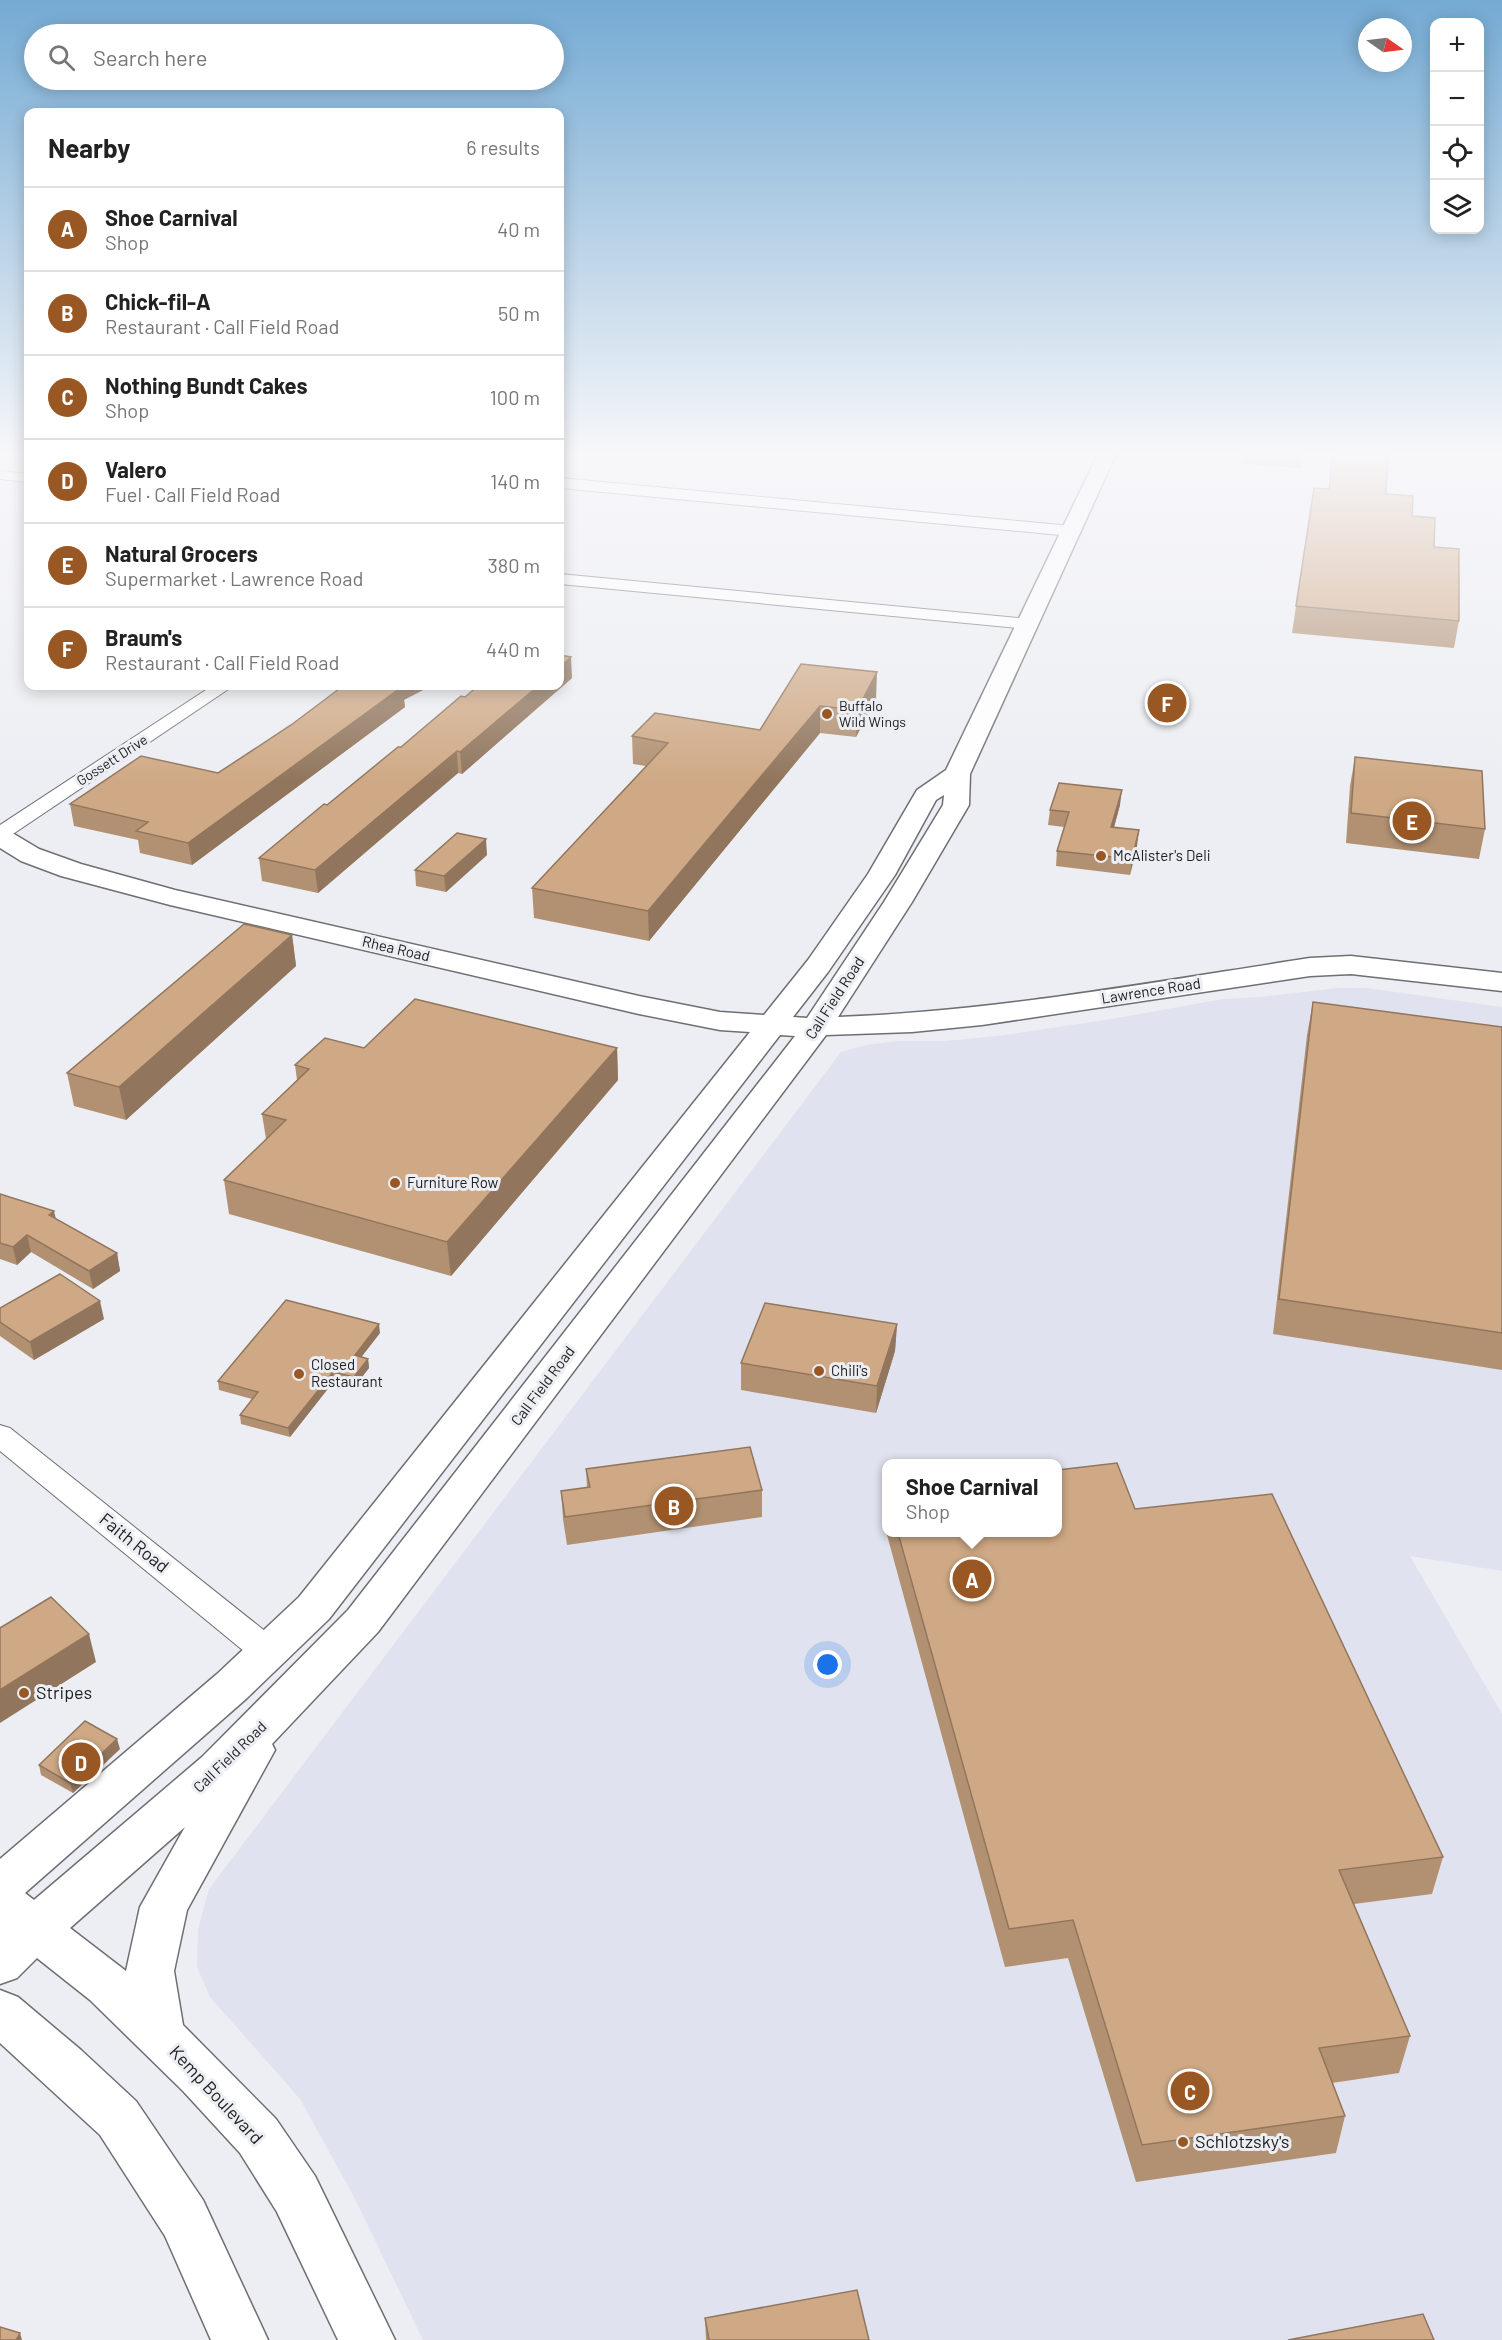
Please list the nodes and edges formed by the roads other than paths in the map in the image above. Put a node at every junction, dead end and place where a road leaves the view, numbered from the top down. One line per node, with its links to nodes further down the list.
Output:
1 (1056, 563): 3 (main road, Call Field Road)
2 (564, 579): 3 (street)
3 (1029, 624): 7 (main road, Call Field Road)
4 (218, 690): 5 (street, Gossett Drive)
5 (0, 835): 7 (main road, Rhea Road)
6 (1502, 982): 7 (main road, Lawrence Road)
7 (796, 1026): 8 (main road, Call Field Road); 9 (main road, Call Field Road)
8 (639, 1194): 9 (main road); 10 (main road, Call Field Road)
9 (678, 1209): 11 (main road, Call Field Road)
10 (511, 1355): 11 (main road); 13 (main road, Call Field Road)
11 (556, 1368): 14 (main road, Call Field Road)
12 (0, 1435): 13 (street, Faith Road)
13 (268, 1652): 15 (main road, Call Field Road)
14 (276, 1712): 16 (main road, Call Field Road); 19 (main road)
15 (0, 1887)
16 (18, 1915): 17 (main road, Call Field Road); 19 (main road, Kemp Boulevard)
17 (0, 1963)
18 (0, 2012): 20 (main road)
19 (159, 2034): 21 (main road, Kemp Boulevard)
20 (240, 2340)
21 (367, 2340)

